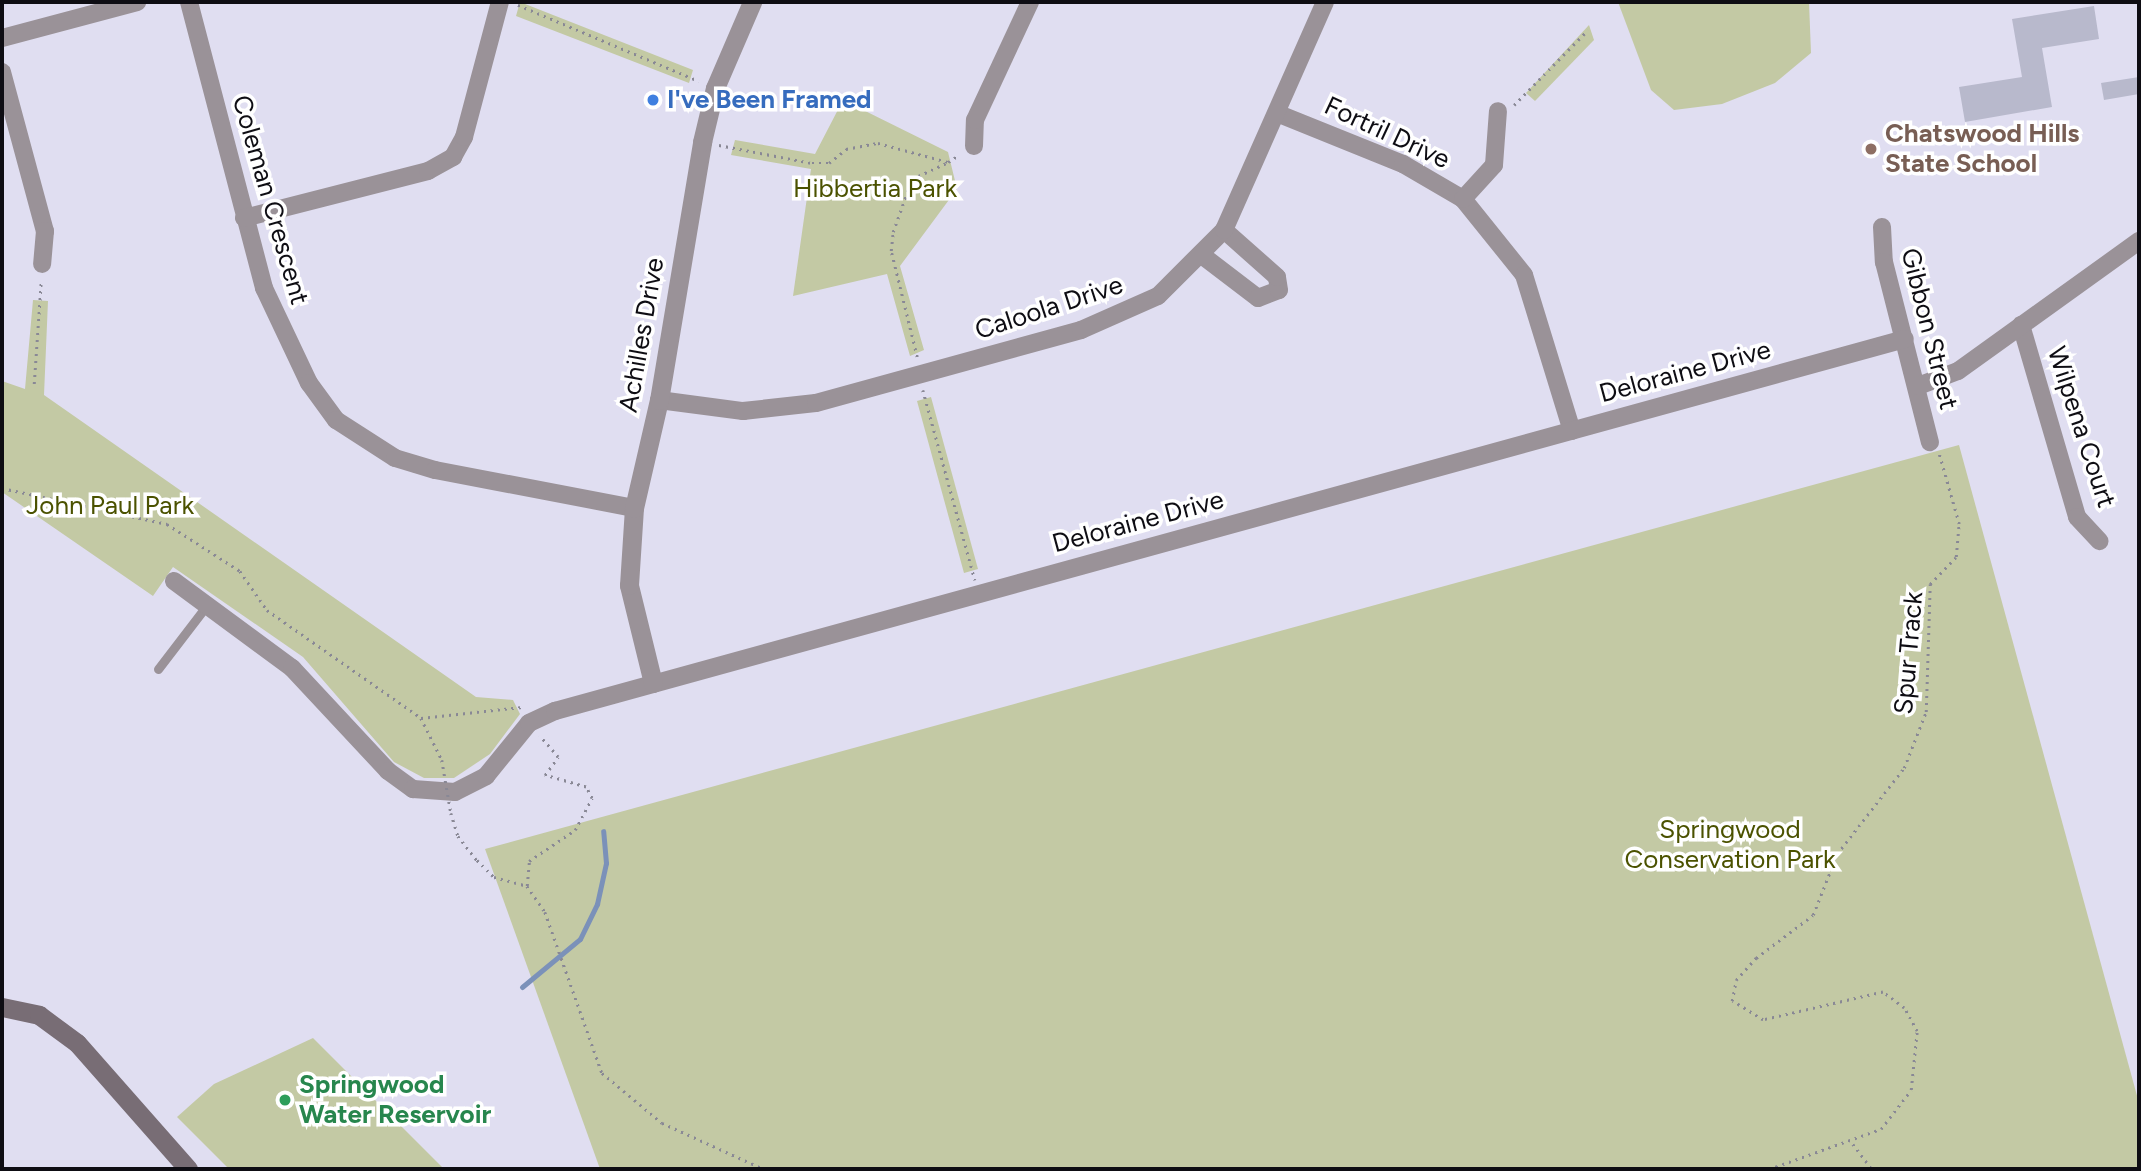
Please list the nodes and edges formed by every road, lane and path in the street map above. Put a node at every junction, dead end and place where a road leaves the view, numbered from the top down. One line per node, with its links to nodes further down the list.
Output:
1 (137, 2): 9 (street)
2 (189, 2): 17 (street, Coleman Crescent)
3 (500, 2): 17 (street)
4 (509, 2): 11 (path)
5 (752, 2): 11 (street, Achilles Drive)
6 (1030, 2): 15 (street)
7 (1325, 2): 13 (street, Caloola Drive)
8 (1588, 30): 12 (path)
9 (2, 38)
10 (2, 72): 22 (street)
11 (715, 88): 14 (street, Achilles Drive)
12 (1498, 111): 16 (street)
13 (1279, 114): 16 (street, Fortril Drive); 19 (street, Caloola Drive)
14 (702, 142): 15 (path); 27 (street, Achilles Drive)
15 (974, 146)
16 (1463, 199): 28 (street, Fortril Drive)
17 (244, 218): 31 (street, Coleman Crescent)
18 (1882, 227): 24 (street, Gibbon Street)
19 (1224, 230): 21 (street, Caloola Drive); 21 (street)
20 (2139, 242): 23 (street)
21 (1203, 256): 27 (street, Caloola Drive)
22 (42, 264): 25 (path)
23 (2021, 326): 26 (street); 32 (street, Wilpena Court)
24 (1905, 339): 26 (street, Gibbon Street); 28 (street, Deloraine Drive)
25 (34, 384)
26 (1918, 386): 29 (street, Gibbon Street)
27 (659, 400): 31 (street, Achilles Drive)
28 (1572, 431): 36 (street, Deloraine Drive)
29 (1930, 442): 41 (path, Spur Track)
30 (2, 488): 37 (path)
31 (634, 508): 36 (street, Achilles Drive)
32 (2099, 541)
33 (174, 580): 34 (street)
34 (207, 605): 35 (lane); 38 (street, Deloraine Drive)
35 (158, 669)
36 (653, 682): 38 (street, Deloraine Drive)
37 (421, 719): 38 (path); 39 (path, bridge)
38 (529, 723): 39 (path)
39 (527, 886): 43 (path)
40 (2, 1007): 42 (main road)
41 (1853, 1144): 44 (path, Spur Track); 45 (path)
42 (188, 1169)
43 (764, 1169)
44 (1769, 1169)
45 (1872, 1169)

